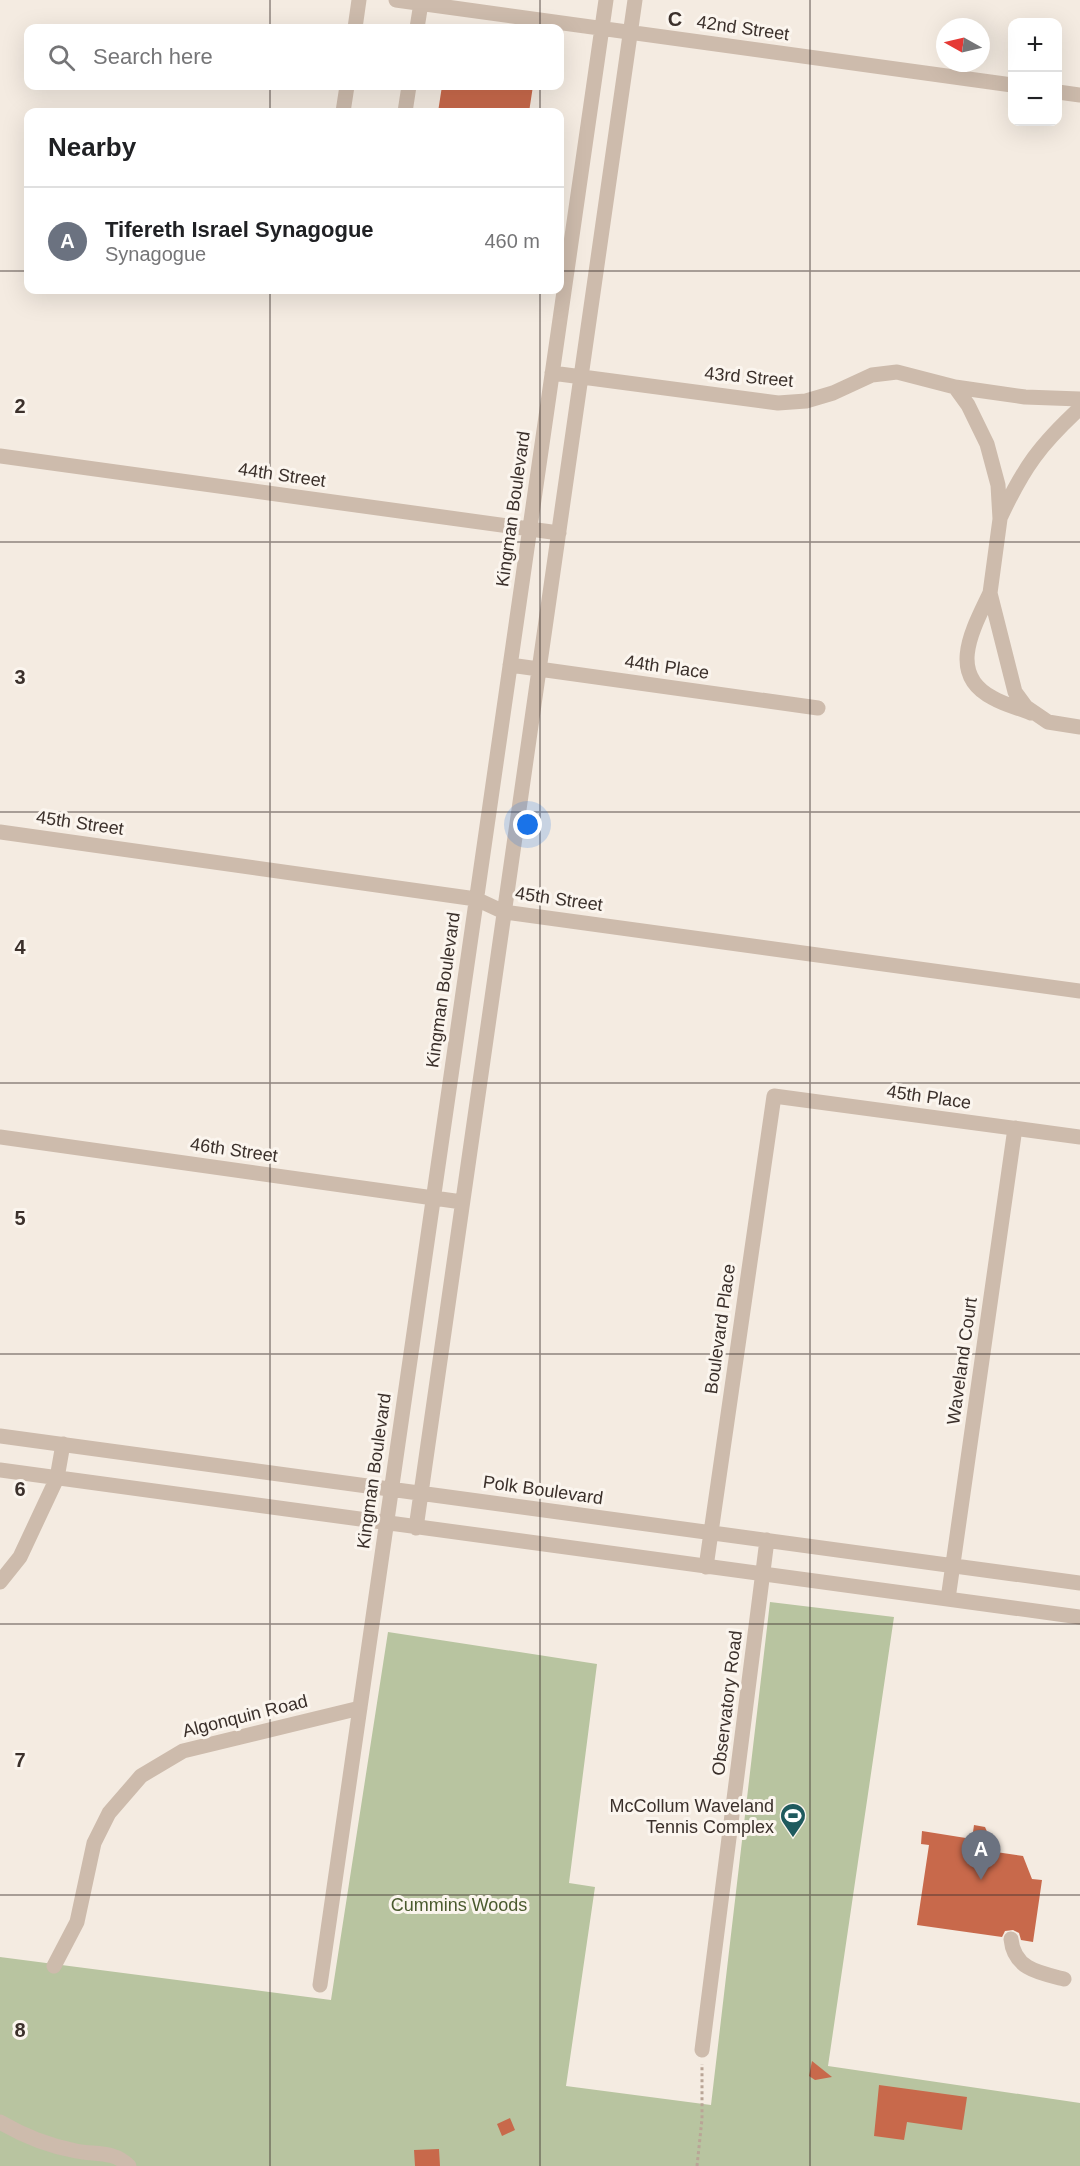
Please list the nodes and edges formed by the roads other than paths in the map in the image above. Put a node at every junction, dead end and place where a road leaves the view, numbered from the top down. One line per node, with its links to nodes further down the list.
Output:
1 (359, 0): 6 (street)
2 (396, 0): 5 (street, 42nd Street)
3 (606, 0): 8 (street, Kingman Boulevard)
4 (635, 0): 9 (street)
5 (421, 3): 7 (street); 8 (street, 42nd Street)
6 (356, 24)
7 (418, 24)
8 (602, 29): 9 (street, 42nd Street); 17 (street, Kingman Boulevard)
9 (631, 33): 10 (street, 42nd Street); 20 (street)
10 (1008, 84)
11 (346, 90): 15 (street)
12 (408, 90): 16 (street)
13 (1062, 93): 14 (street)
14 (1080, 95)
15 (344, 108)
16 (406, 108)
17 (564, 290)
18 (563, 294): 19 (street, Kingman Boulevard)
19 (552, 373): 20 (street, 43rd Street); 26 (street, Kingman Boulevard)
20 (581, 376): 21 (street, 43rd Street); 27 (street)
21 (955, 387): 22 (street, 43rd Street); 25 (street)
22 (1080, 399)
23 (1080, 408): 25 (street)
24 (0, 456): 26 (street, 44th Street)
25 (1000, 519): 28 (street)
26 (530, 529): 27 (street, 44th Street); 29 (street, Kingman Boulevard)
27 (559, 533): 30 (street)
28 (990, 593): 32 (street); 32 (street)
29 (510, 665): 30 (street, 44th Place); 35 (street, Kingman Boulevard)
30 (539, 669): 31 (street, 44th Place); 36 (street)
31 (818, 708)
32 (1037, 716): 33 (street)
33 (1080, 727)
34 (0, 832): 35 (street, 45th Street)
35 (476, 899): 36 (street, 45th Street); 42 (street, Kingman Boulevard)
36 (504, 912): 37 (street, 45th Street); 43 (street)
37 (1080, 991)
38 (774, 1096): 39 (street, 45th Place); 52 (street, Boulevard Place)
39 (1015, 1128): 41 (street, 45th Place); 54 (street, Waveland Court)
40 (0, 1137): 42 (street, 46th Street)
41 (1080, 1137)
42 (433, 1197): 43 (street, 46th Street); 48 (street, Kingman Boulevard)
43 (462, 1202): 49 (street)
44 (0, 1436): 45 (street, Polk Boulevard)
45 (63, 1444): 47 (street); 48 (street, Polk Boulevard)
46 (0, 1470): 47 (street)
47 (57, 1478): 50 (street); 57 (street)
48 (391, 1489): 49 (street, Polk Boulevard); 50 (street, Kingman Boulevard)
49 (421, 1493): 51 (street); 52 (street, Polk Boulevard)
50 (386, 1524): 51 (street); 61 (street, Kingman Boulevard)
51 (416, 1528): 55 (street)
52 (711, 1533): 53 (street, Polk Boulevard); 55 (street, Boulevard Place)
53 (767, 1540): 54 (street, Polk Boulevard); 56 (street, Observatory Road)
54 (952, 1566): 58 (street, Polk Boulevard); 59 (street, Waveland Court)
55 (706, 1567): 56 (street)
56 (763, 1574): 59 (street); 66 (street, Observatory Road)
57 (0, 1582)
58 (1080, 1583)
59 (948, 1599): 60 (street)
60 (1080, 1617)
61 (360, 1708): 63 (street, Algonquin Road); 65 (street, Kingman Boulevard)
62 (1011, 1939): 64 (street)
63 (54, 1966)
64 (1064, 1978)
65 (320, 1985)
66 (702, 2050)
67 (0, 2122): 68 (street)
68 (129, 2166)

